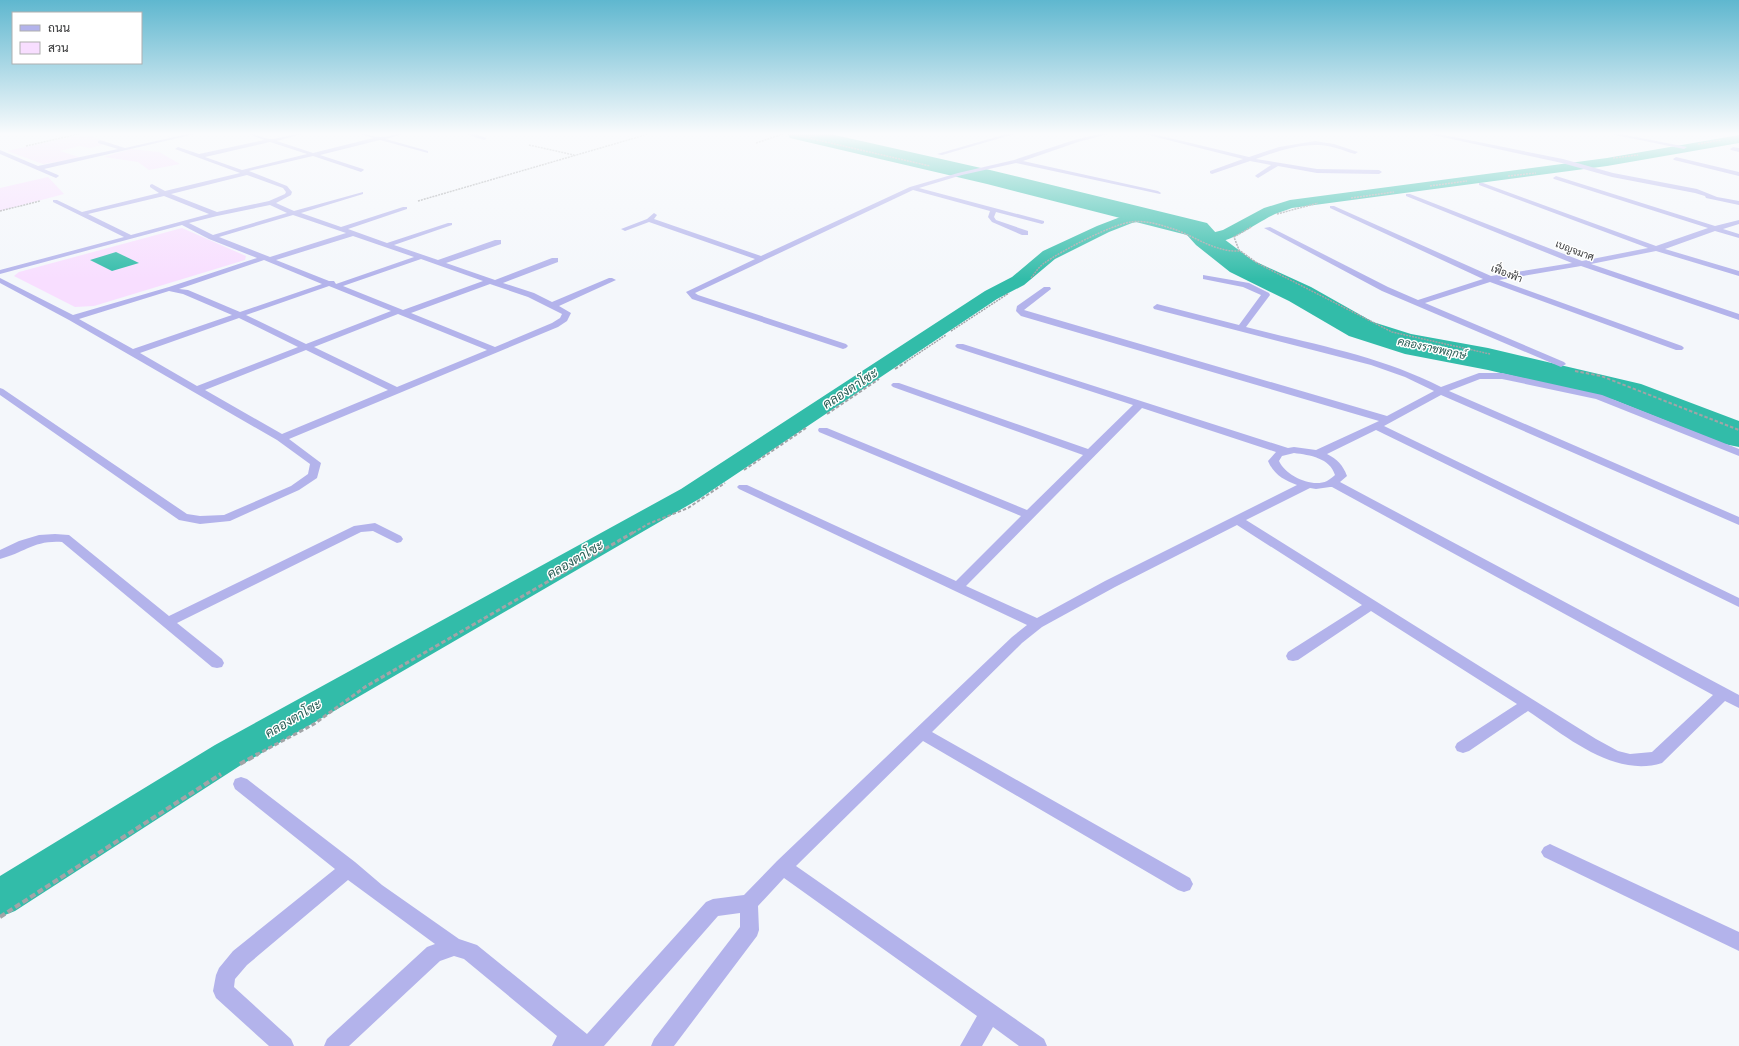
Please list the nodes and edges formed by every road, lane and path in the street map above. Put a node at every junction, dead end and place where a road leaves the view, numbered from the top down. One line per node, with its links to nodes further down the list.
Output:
1 (210, 182): 13 (street)
2 (272, 182): 17 (street)
3 (483, 182): 18 (path)
4 (933, 182): 10 (street)
5 (1110, 182): 12 (street)
6 (1568, 182): 36 (street)
7 (1625, 182): 19 (street)
8 (1481, 184): 44 (street)
9 (152, 186): 13 (street)
10 (912, 188): 22 (street); 48 (street)
11 (361, 193): 24 (street)
12 (1158, 193)
13 (165, 194): 25 (street); 26 (street)
14 (1408, 194): 51 (street, เบญจมาศ)
15 (46, 200): 23 (path)
16 (55, 201): 25 (street)
17 (271, 203): 24 (street); 26 (street)
18 (411, 203)
19 (1739, 203)
20 (1332, 207): 56 (street, เฟื่องฟ้า)
21 (405, 208): 33 (street)
22 (994, 210): 29 (street); 38 (street)
23 (0, 211)
24 (294, 213): 33 (street); 41 (street)
25 (81, 214): 40 (street)
26 (216, 214): 31 (street)
27 (655, 214): 28 (street)
28 (649, 220): 35 (street); 48 (street)
29 (1042, 222)
30 (1739, 222): 36 (street)
31 (183, 223): 40 (street); 41 (street)
32 (450, 224): 43 (street)
33 (341, 228): 37 (street)
34 (1268, 228): 64 (street)
35 (625, 229)
36 (1713, 229): 39 (street); 44 (street)
37 (354, 233): 43 (street); 47 (street)
38 (1025, 233)
39 (1739, 236)
40 (130, 237): 52 (street)
41 (212, 237): 47 (street)
42 (498, 242): 50 (street)
43 (387, 245): 46 (street)
44 (1654, 248): 51 (street); 53 (street)
45 (1238, 251): 55 (path)
46 (421, 257): 50 (street); 60 (street)
47 (269, 258): 60 (street); 61 (street)
48 (761, 258): 72 (street)
49 (555, 260): 59 (street)
50 (438, 263): 59 (street)
51 (1580, 263): 56 (street); 69 (street, เบญจมาศ)
52 (0, 272)
53 (1739, 274)
54 (1206, 277): 71 (street)
55 (1030, 279)
56 (1490, 279): 64 (street); 75 (street, เฟื่องฟ้า)
57 (0, 280): 70 (street)
58 (612, 280): 65 (street)
59 (492, 282): 65 (street); 67 (street)
60 (334, 285): 67 (street); 68 (street)
61 (170, 289): 68 (street); 70 (street)
62 (1047, 289): 89 (street)
63 (1010, 292): 79 (path)
64 (1417, 303): 78 (street)
65 (553, 305): 76 (street)
66 (1157, 307): 71 (street)
67 (402, 312): 74 (street); 76 (street)
68 (239, 315): 74 (street); 77 (street)
69 (1739, 317)
70 (72, 318): 77 (street)
71 (1241, 328): 86 (street)
72 (843, 346)
73 (960, 346): 87 (street)
74 (306, 347): 83 (street); 85 (street)
75 (1679, 348)
76 (495, 350): 85 (street)
77 (131, 353): 83 (street)
78 (1561, 364)
79 (891, 371)
80 (884, 376): 88 (path)
81 (1601, 376): 93 (path)
82 (896, 385): 97 (street)
83 (196, 390): 94 (street)
84 (0, 391): 94 (street)
85 (398, 391): 94 (street)
86 (1441, 391): 89 (street); 96 (street); 106 (street)
87 (1140, 404): 95 (street); 97 (street)
88 (825, 415)
89 (1388, 420): 91 (street)
90 (812, 424): 99 (path)
91 (1376, 426): 98 (street); 110 (street)
92 (823, 430): 104 (street)
93 (1739, 430)
94 (281, 438)
95 (1284, 451): 98 (street); 102 (street)
96 (1739, 453)
97 (1090, 454): 104 (street)
98 (1317, 454): 101 (street)
99 (740, 472)
100 (727, 481): 121 (path)
101 (1333, 483): 102 (street); 116 (street)
102 (1307, 484): 105 (street)
103 (743, 487): 109 (street)
104 (1029, 515): 109 (street)
105 (1237, 520): 111 (street); 113 (street)
106 (1739, 521)
107 (397, 539): 112 (street)
108 (0, 555): 112 (street)
109 (957, 587): 113 (street)
110 (1739, 603)
111 (1371, 605): 114 (street); 118 (street)
112 (168, 622): 115 (street)
113 (1037, 624): 119 (street)
114 (1293, 656)
115 (217, 663)
116 (1723, 694): 117 (street); 118 (street)
117 (1739, 702)
118 (1528, 704): 120 (street)
119 (921, 733): 125 (street); 127 (street)
120 (1462, 747)
121 (237, 765)
122 (223, 772): 129 (path)
123 (241, 784): 126 (street)
124 (1550, 852): 130 (street)
125 (783, 867): 128 (street); 132 (street)
126 (349, 868): 131 (street); 134 (street)
127 (1184, 884)
128 (748, 903): 133 (street); 136 (street)
129 (0, 917)
130 (1739, 942)
131 (454, 948): 133 (street); 135 (street)
132 (990, 1013): 137 (street); 138 (street)
133 (577, 1043)
134 (284, 1046)
135 (334, 1046)
136 (661, 1046)
137 (970, 1046)
138 (1037, 1046)

